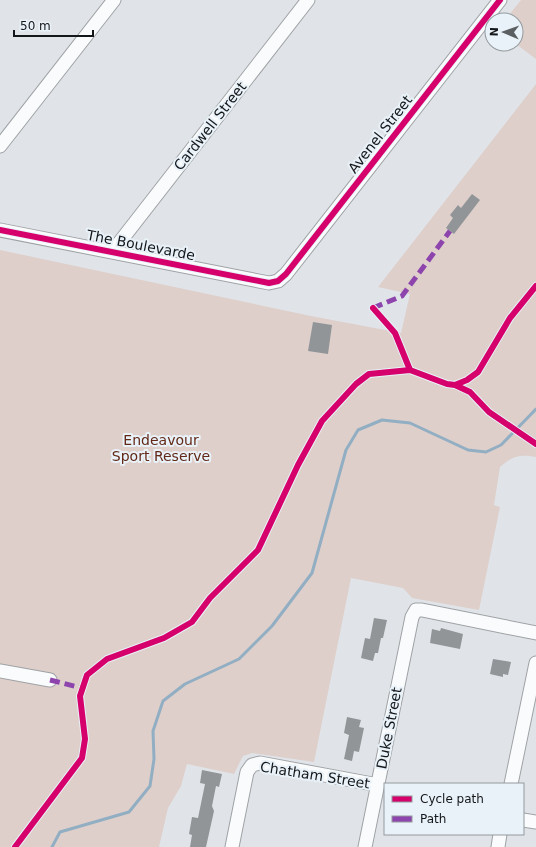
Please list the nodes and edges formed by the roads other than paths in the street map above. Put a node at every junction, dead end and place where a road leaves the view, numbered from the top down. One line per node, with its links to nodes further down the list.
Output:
1 (114, 0): 4 (street)
2 (308, 0): 6 (street, Cardwell Street)
3 (500, 0): 7 (street, Avenel Street)
4 (0, 146)
5 (0, 230): 6 (street, The Boulevarde)
6 (112, 252): 7 (street, The Boulevarde)
7 (278, 281)
8 (536, 633): 13 (street, Duke Street)
9 (536, 663): 12 (street)
10 (0, 671): 11 (street)
11 (50, 680)
12 (511, 783)
13 (380, 789): 17 (street, Chatham Street); 18 (street, Duke Street)
14 (524, 820): 15 (street)
15 (536, 822)
16 (500, 835): 19 (street)
17 (232, 847)
18 (365, 847)
19 (498, 847)

